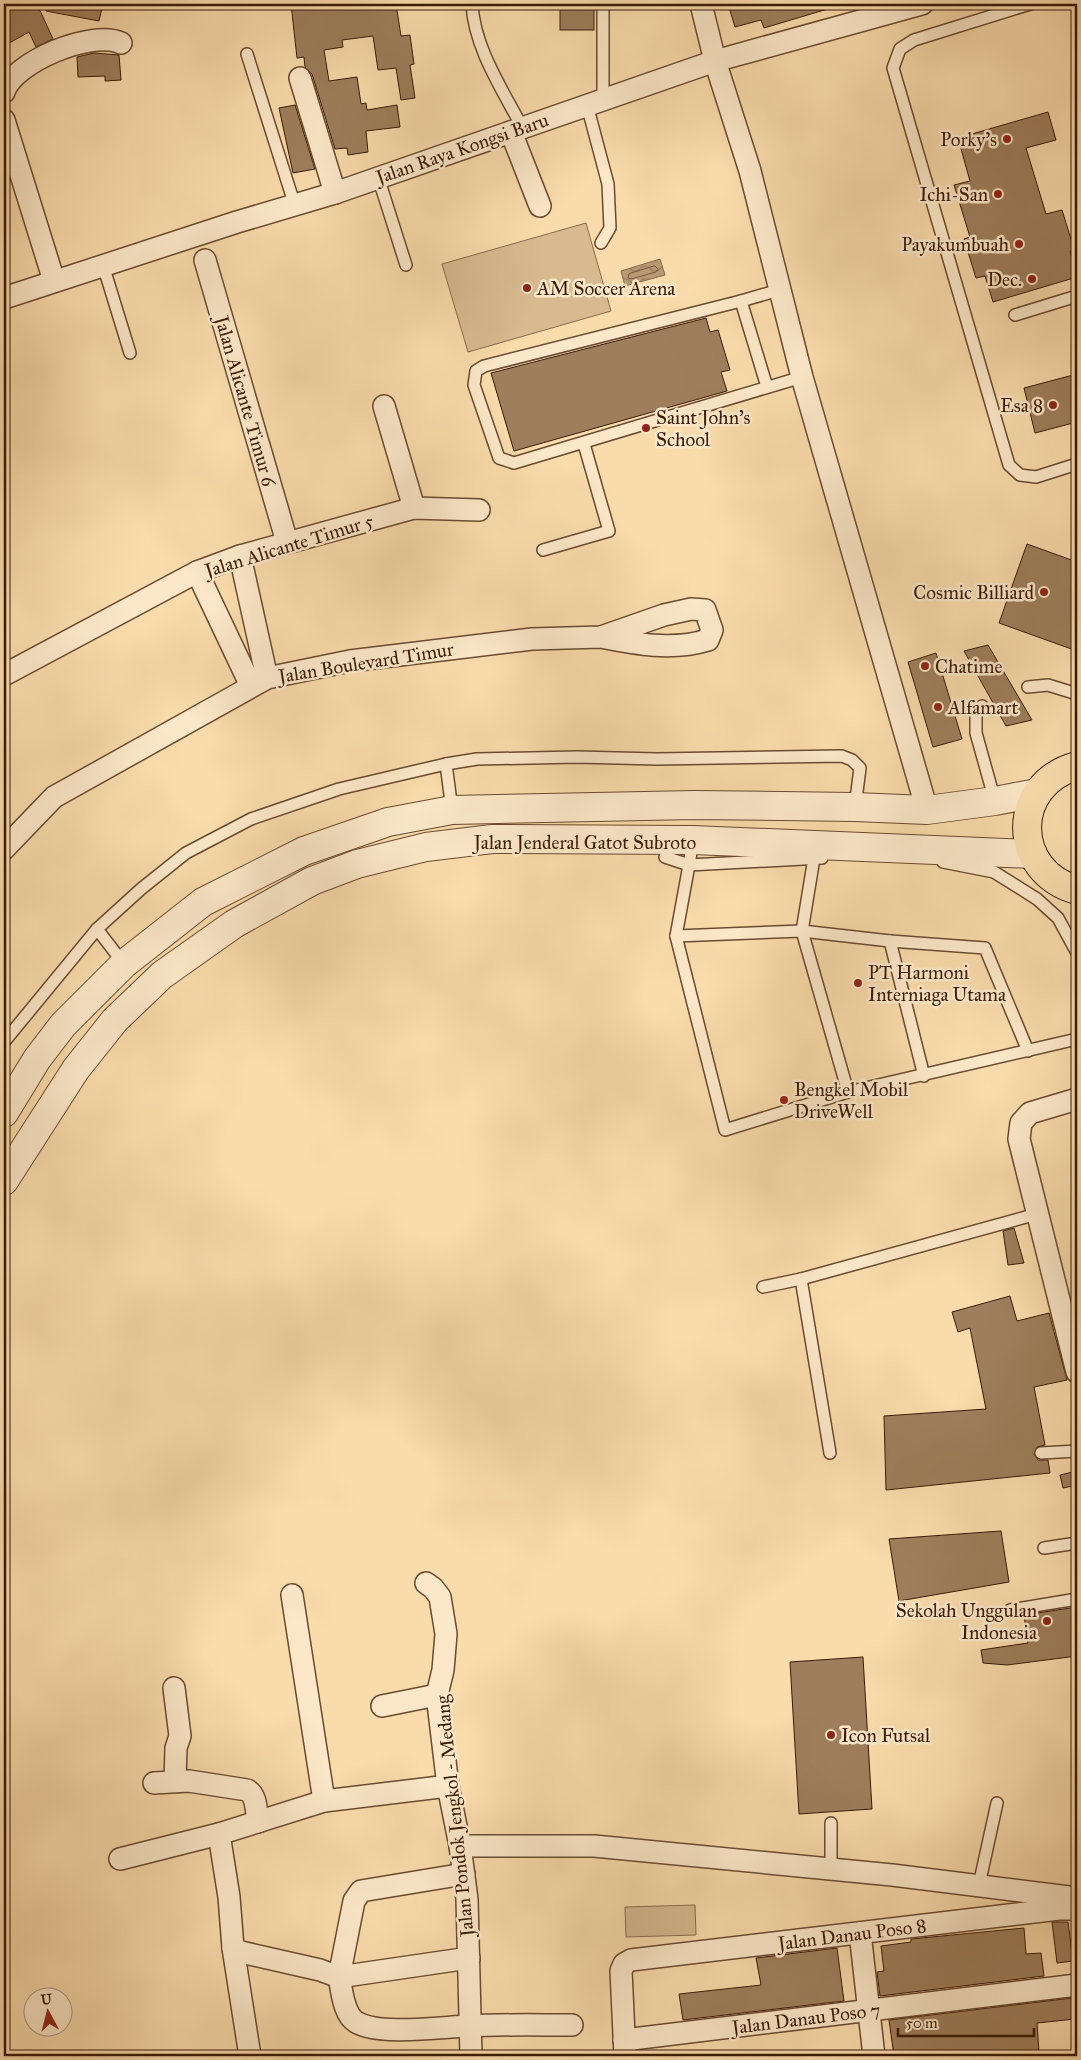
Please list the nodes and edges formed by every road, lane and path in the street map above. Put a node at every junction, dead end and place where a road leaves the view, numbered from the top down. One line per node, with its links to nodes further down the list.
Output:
1 (472, 4): 13 (lane)
2 (604, 4): 11 (lane)
3 (701, 4): 8 (street)
4 (922, 4): 8 (street, Jalan Raya Kongsi Baru)
5 (1030, 4): 33 (lane)
6 (121, 43): 10 (street)
7 (247, 54): 16 (lane)
8 (715, 61): 11 (street, Jalan Raya Kongsi Baru); 23 (street)
9 (300, 78): 15 (street)
10 (4, 92)
11 (595, 102): 13 (street, Jalan Raya Kongsi Baru); 18 (lane)
12 (4, 120): 22 (street)
13 (516, 130): 14 (street, Jalan Raya Kongsi Baru); 17 (street)
14 (378, 177): 15 (street, Jalan Raya Kongsi Baru); 21 (lane)
15 (335, 193): 16 (street, Jalan Raya Kongsi Baru)
16 (295, 206): 20 (street, Jalan Raya Kongsi Baru)
17 (540, 206)
18 (600, 244)
19 (205, 260): 36 (street, Jalan Alicante Timur 6)
20 (103, 265): 22 (street, Jalan Raya Kongsi Baru); 28 (lane)
21 (406, 265)
22 (54, 281): 25 (street, Jalan Raya Kongsi Baru)
23 (779, 290): 26 (lane); 29 (street)
24 (1077, 296): 27 (lane)
25 (4, 298)
26 (741, 301): 30 (lane); 32 (lane)
27 (1015, 315)
28 (130, 354)
29 (802, 377): 30 (lane); 53 (street)
30 (767, 387): 32 (lane)
31 (384, 406): 34 (street)
32 (584, 444): 37 (lane)
33 (1077, 464)
34 (414, 508): 35 (street, Jalan Alicante Timur 5); 36 (street, Jalan Alicante Timur 5)
35 (479, 510)
36 (287, 542): 38 (street, Jalan Alicante Timur 5)
37 (542, 550)
38 (240, 556): 39 (street, Jalan Alicante Timur 5); 42 (street)
39 (197, 572): 41 (street, Jalan Alicante Timur 5); 42 (street)
40 (601, 637): 42 (street, Jalan Boulevard Timur)
41 (4, 675)
42 (259, 682): 54 (street, Jalan Boulevard Timur)
43 (1028, 687): 44 (lane)
44 (1077, 694)
45 (982, 706): 49 (lane)
46 (446, 764): 51 (lane); 52 (lane); 63 (lane)
47 (1077, 765): 48 (main road)
48 (1037, 793): 49 (street, Jalan Jenderal Gatot Subroto); 57 (main road)
49 (995, 801): 53 (street, Jalan Jenderal Gatot Subroto)
50 (694, 805): 51 (street, Jalan Jenderal Gatot Subroto); 52 (street, Jalan Jenderal Gatot Subroto); 55 (street)
51 (855, 807): 53 (street, Jalan Jenderal Gatot Subroto)
52 (452, 810): 60 (street, Jalan Jenderal Gatot Subroto)
53 (928, 810)
54 (4, 849)
55 (691, 852): 56 (street, Jalan Jenderal Gatot Subroto); 58 (lane); 62 (street, Jalan Jenderal Gatot Subroto); 65 (lane)
56 (821, 854): 57 (street, Jalan Jenderal Gatot Subroto); 64 (lane)
57 (1032, 854): 61 (main road)
58 (665, 857)
59 (923, 861): 67 (lane)
60 (230, 887): 62 (street); 68 (street, Jalan Jenderal Gatot Subroto)
61 (1074, 893)
62 (246, 919): 76 (street, Jalan Jenderal Gatot Subroto)
63 (97, 930): 68 (lane); 70 (lane)
64 (802, 931): 65 (lane); 66 (lane); 73 (lane)
65 (676, 936): 73 (lane)
66 (890, 941): 71 (lane); 72 (lane)
67 (1077, 953)
68 (124, 964): 75 (street, Jalan Jenderal Gatot Subroto)
69 (1077, 1039): 71 (lane)
70 (4, 1042)
71 (1028, 1051): 72 (lane)
72 (924, 1076): 73 (lane)
73 (848, 1092)
74 (1077, 1099): 77 (street)
75 (4, 1113)
76 (4, 1181)
77 (1036, 1214): 78 (lane); 80 (street)
78 (801, 1279): 79 (lane); 82 (lane)
79 (763, 1287)
80 (1077, 1372)
81 (1077, 1451): 83 (lane)
82 (830, 1453)
83 (1041, 1453)
84 (1077, 1543): 85 (lane)
85 (1044, 1548)
86 (426, 1583): 91 (street, Jalan Pondok Jengkol - Medang)
87 (292, 1596): 96 (street)
88 (1077, 1599): 89 (lane)
89 (1010, 1610)
90 (174, 1688): 93 (street)
91 (437, 1696): 92 (street); 95 (street, Jalan Pondok Jengkol - Medang)
92 (382, 1706)
93 (175, 1781): 94 (street); 98 (street)
94 (154, 1783)
95 (448, 1786): 96 (street); 101 (street, Jalan Pondok Jengkol - Medang)
96 (324, 1801): 98 (street)
97 (998, 1803): 105 (lane)
98 (258, 1822): 100 (street)
99 (831, 1823): 103 (lane)
100 (219, 1834): 102 (street); 108 (street)
101 (460, 1846): 103 (street); 104 (street, Jalan Pondok Jengkol - Medang)
102 (120, 1859)
103 (831, 1870): 105 (street)
104 (464, 1874): 109 (street, Jalan Pondok Jengkol - Medang); 110 (street)
105 (979, 1886): 106 (street)
106 (1076, 1906): 107 (street, Jalan Danau Poso 8)
107 (860, 1933): 112 (street); 115 (street, Jalan Danau Poso 8)
108 (233, 1948): 110 (street); 116 (street)
109 (469, 1958): 110 (street); 114 (street, Jalan Pondok Jengkol - Medang)
110 (339, 1976): 114 (street)
111 (1077, 1985): 112 (street, Jalan Danau Poso 7)
112 (868, 2010): 115 (street, Jalan Danau Poso 7); 118 (street)
113 (572, 2025): 114 (street)
114 (470, 2026): 117 (street, Jalan Pondok Jengkol - Medang)
115 (624, 2048)
116 (250, 2056)
117 (471, 2056)
118 (874, 2056)

